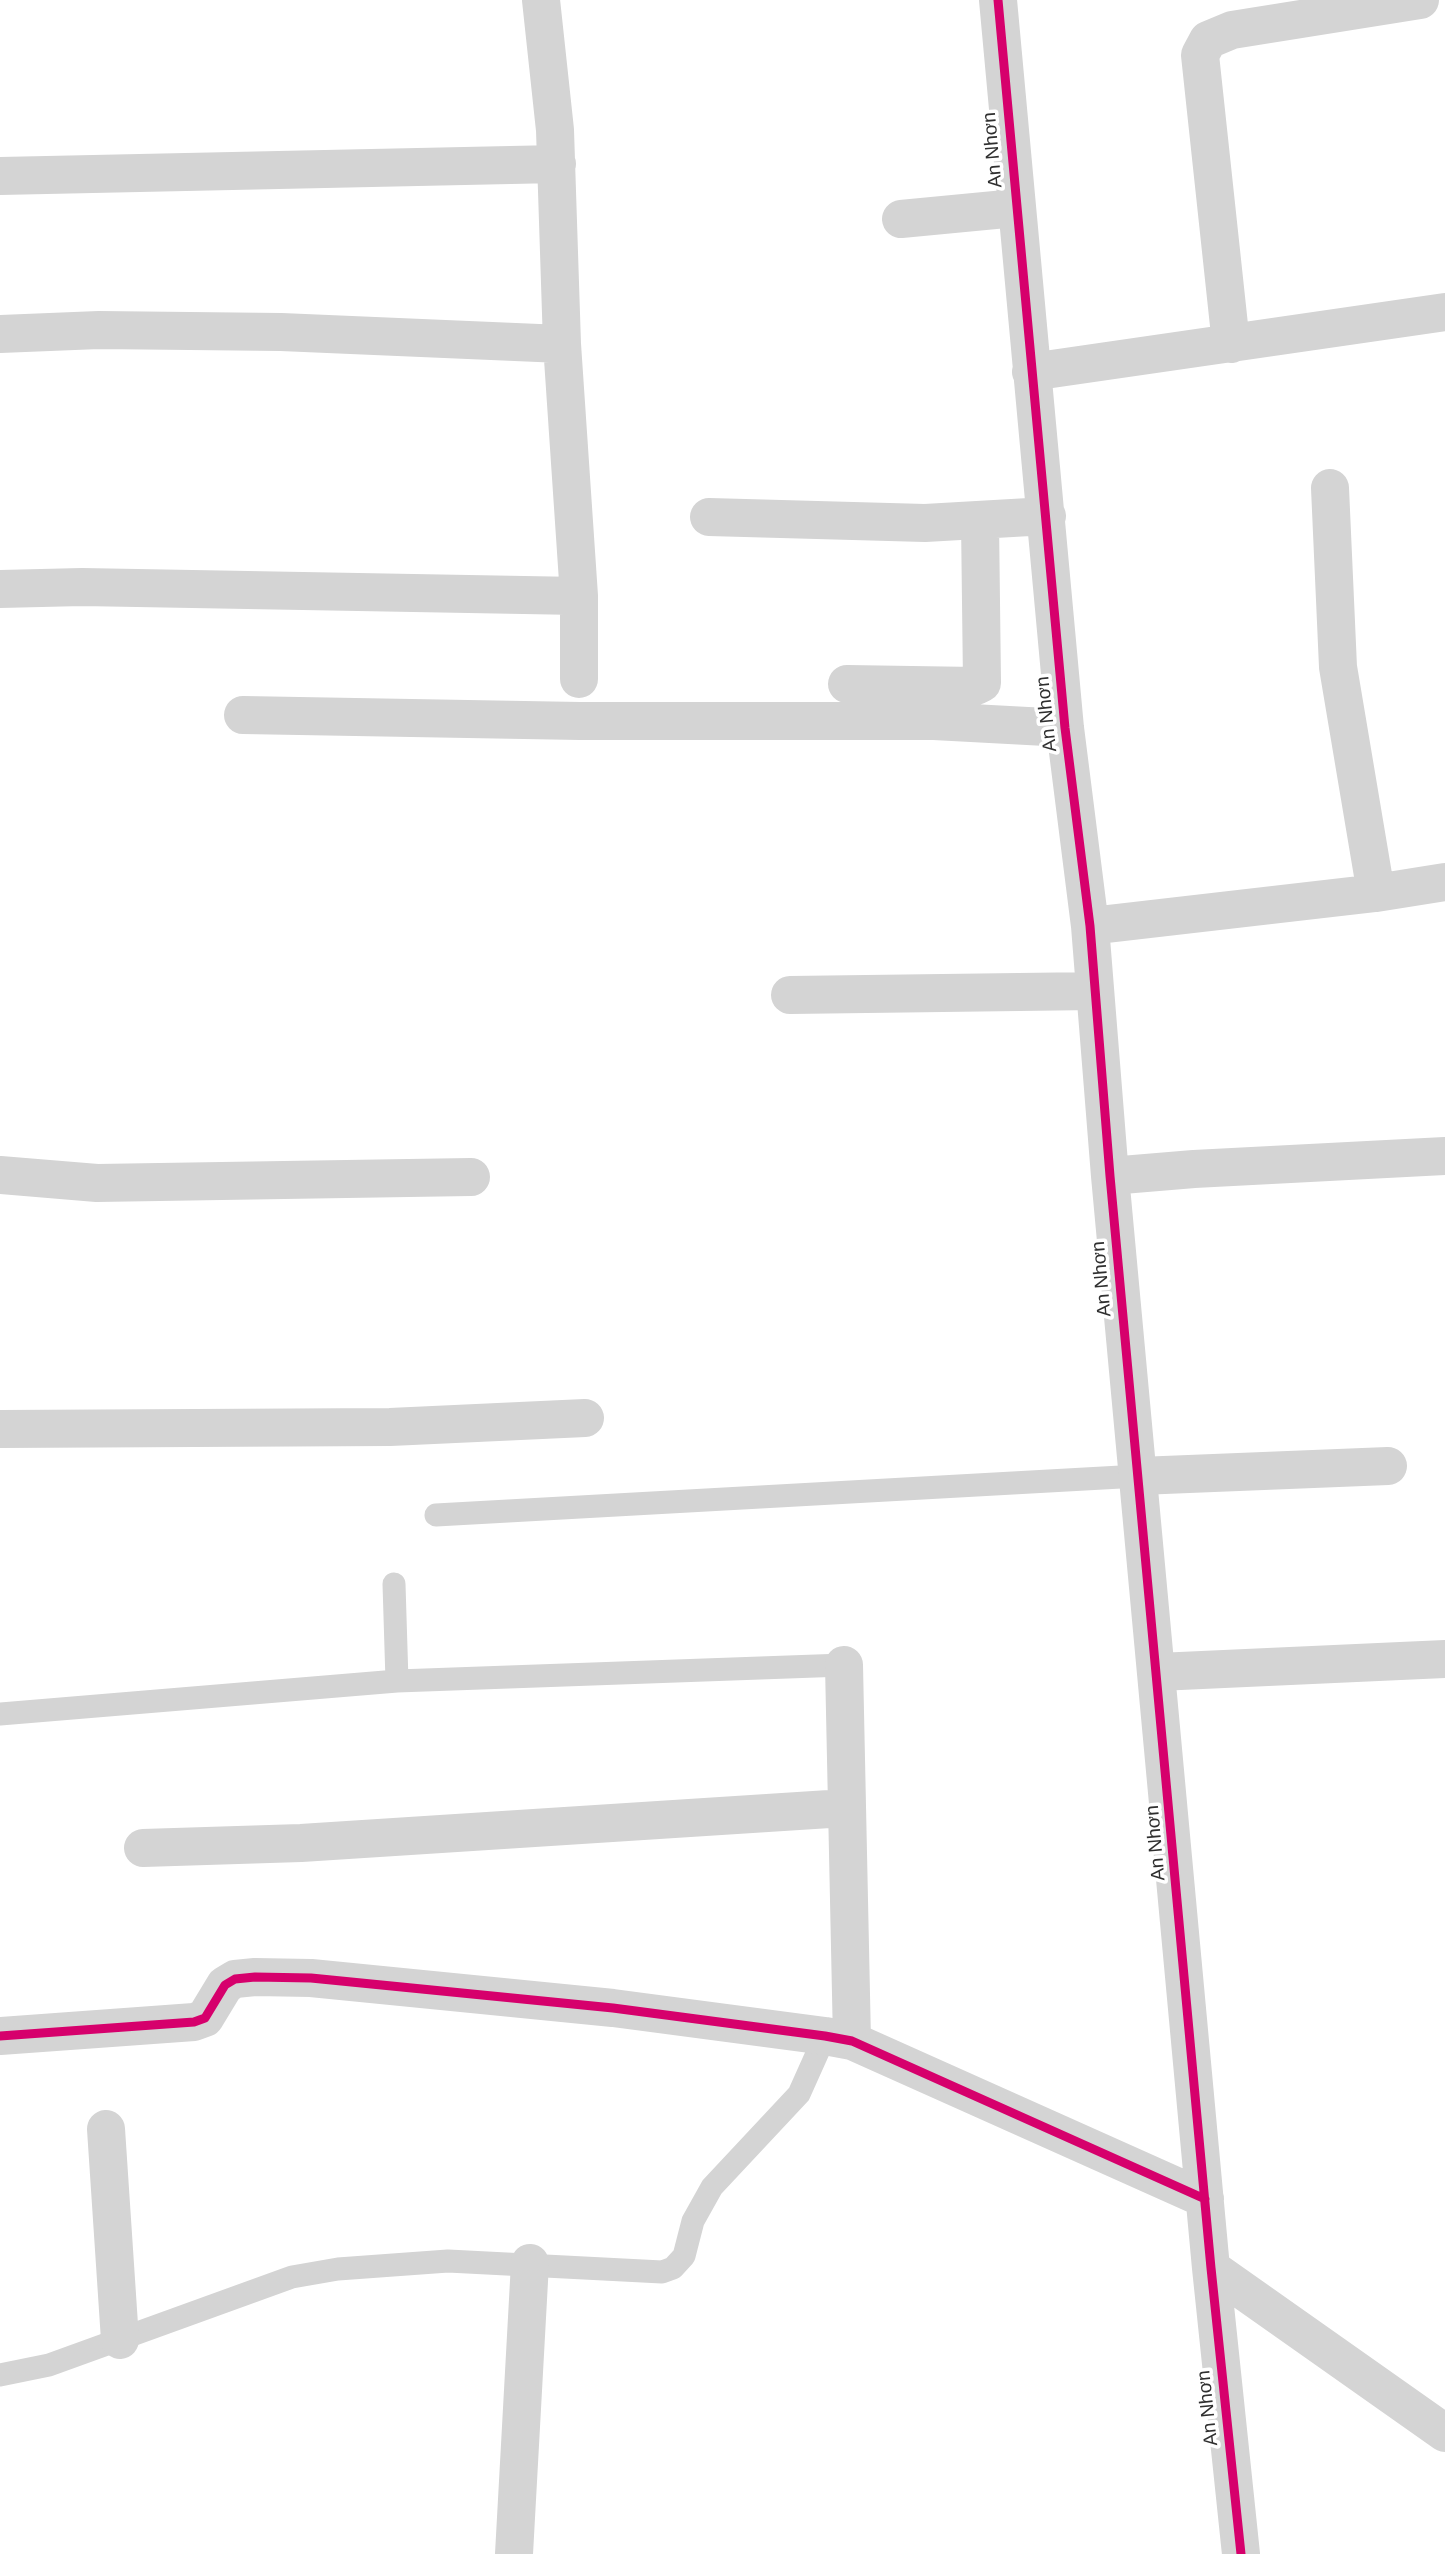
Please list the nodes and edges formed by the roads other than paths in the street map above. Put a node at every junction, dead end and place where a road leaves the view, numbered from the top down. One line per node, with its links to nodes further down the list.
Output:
1 (541, 0): 4 (street)
2 (998, 0): 6 (street, An Nhơn)
3 (1420, 0): 11 (street)
4 (557, 164): 5 (street); 10 (street)
5 (0, 176)
6 (1016, 208): 7 (street); 12 (street, An Nhơn)
7 (901, 219)
8 (1445, 312): 11 (street)
9 (0, 334): 10 (street)
10 (562, 344): 18 (street)
11 (1231, 344): 12 (street)
12 (1031, 372): 14 (street, An Nhơn)
13 (1330, 488): 24 (street)
14 (1046, 516): 16 (street); 22 (street, An Nhơn)
15 (709, 517): 16 (street)
16 (980, 521): 20 (street)
17 (0, 589): 18 (street)
18 (579, 596): 19 (street)
19 (579, 679)
20 (847, 684)
21 (243, 715): 22 (street)
22 (1065, 728): 25 (street, An Nhơn)
23 (1445, 882): 24 (street)
24 (1377, 893): 25 (street)
25 (1090, 926): 26 (street, An Nhơn)
26 (1095, 991): 27 (street); 30 (street, An Nhơn)
27 (790, 995)
28 (1445, 1156): 30 (street)
29 (0, 1175): 31 (street)
30 (1110, 1176): 35 (street, An Nhơn)
31 (471, 1177)
32 (585, 1418): 33 (street)
33 (0, 1429)
34 (1388, 1466): 35 (street)
35 (1139, 1476): 36 (lane); 40 (street, An Nhơn)
36 (436, 1515)
37 (394, 1584): 41 (lane)
38 (1445, 1659): 40 (street)
39 (844, 1665): 41 (lane); 43 (street)
40 (1158, 1672): 48 (street, An Nhơn)
41 (397, 1681): 42 (lane)
42 (0, 1714)
43 (845, 1808): 44 (street); 46 (street)
44 (143, 1848)
45 (0, 2036): 46 (street)
46 (838, 2038): 48 (street); 49 (lane)
47 (106, 2129): 51 (street)
48 (1205, 2199): 50 (street, An Nhơn)
49 (530, 2263): 51 (lane); 54 (street)
50 (1211, 2268): 53 (street); 55 (street, An Nhơn)
51 (120, 2340): 52 (lane)
52 (0, 2375)
53 (1445, 2433)
54 (514, 2554)
55 (1241, 2554)

